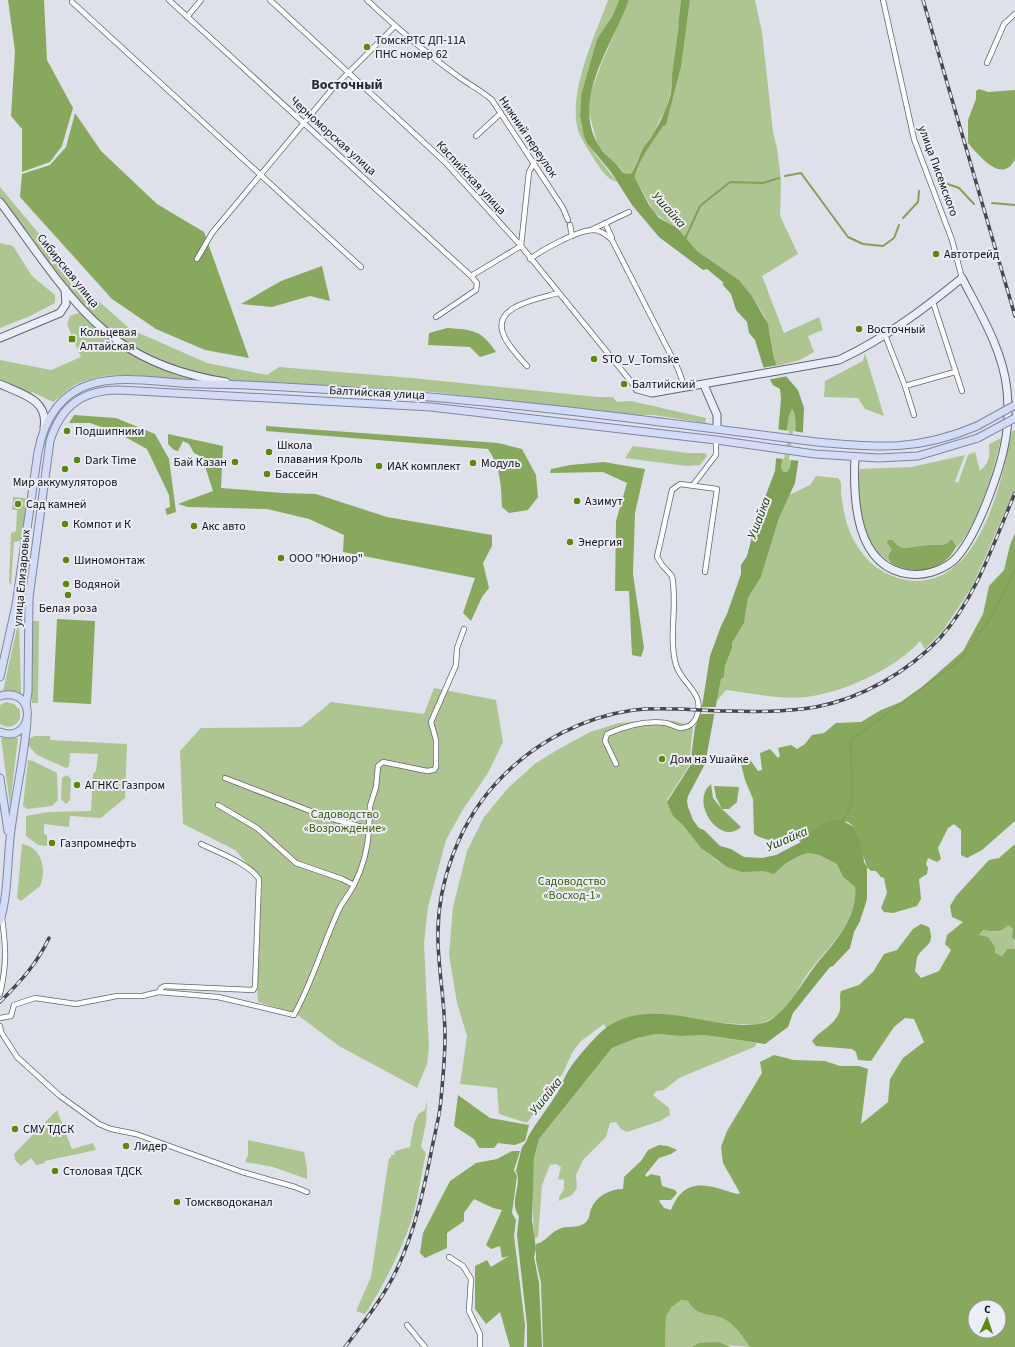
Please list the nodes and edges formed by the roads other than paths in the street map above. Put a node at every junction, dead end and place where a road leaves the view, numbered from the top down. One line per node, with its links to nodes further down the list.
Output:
1 (169, 0): 8 (street, Черноморская улица)
2 (201, 0): 8 (street)
3 (270, 0): 11 (street, Каспийская улица)
4 (367, 0): 9 (street, Нижний переулок)
5 (883, 0): 30 (street, улица Писемского)
6 (72, 2): 16 (street)
7 (1015, 14): 10 (street)
8 (187, 17): 13 (street, Черноморская улица)
9 (395, 26): 11 (street); 12 (street, Нижний переулок)
10 (987, 63)
11 (348, 73): 13 (street); 25 (street, Каспийская улица)
12 (502, 113): 14 (street); 15 (street, Нижний переулок)
13 (304, 124): 16 (street); 29 (street, Черноморская улица)
14 (476, 136)
15 (534, 164): 19 (street, Нижний переулок); 25 (street)
16 (260, 175): 26 (street); 28 (street)
17 (0, 202): 31 (street, Сибирская улица)
18 (629, 212): 20 (street)
19 (568, 220)
20 (605, 223): 22 (street); 24 (street)
21 (570, 225): 23 (street)
22 (590, 230): 23 (street); 24 (street)
23 (572, 236): 27 (street)
24 (612, 240): 43 (street)
25 (521, 246): 27 (street, Каспийская улица); 29 (street)
26 (197, 259)
27 (530, 259): 32 (street, Каспийская улица)
28 (361, 268)
29 (471, 276): 34 (street, Черноморская улица)
30 (962, 278): 33 (street); 53 (street)
31 (64, 287): 36 (street); 40 (street, Сибирская улица)
32 (558, 293): 37 (street); 44 (street, Каспийская улица)
33 (933, 302): 35 (street); 38 (street)
34 (436, 317)
35 (884, 335): 41 (street); 42 (street)
36 (0, 338)
37 (526, 366)
38 (955, 372): 42 (street); 45 (street)
39 (0, 384): 49 (street)
40 (238, 384): 49 (main road, Балтийская улица); 50 (main road, Балтийская улица)
41 (704, 385): 43 (street); 50 (street)
42 (905, 386): 47 (street)
43 (685, 388): 44 (street)
44 (637, 389)
45 (962, 391)
46 (1015, 405): 50 (main road, Балтийская улица, bridge)
47 (914, 415)
48 (1015, 418): 53 (main road, bridge)
49 (44, 428): 57 (main road, улица Елизаровых)
50 (717, 429)
51 (716, 440): 52 (main road, Балтийская улица); 53 (main road, Балтийская улица); 54 (street)
52 (48, 453): 59 (main road, улица Елизаровых)
53 (855, 457)
54 (693, 486): 55 (street); 62 (street)
55 (705, 572)
56 (464, 629): 66 (street)
57 (0, 677)
58 (0, 696): 59 (main road)
59 (26, 706): 60 (main road, улица Елизаровых)
60 (27, 721): 61 (main road); 67 (main road)
61 (0, 732)
62 (616, 764)
63 (0, 778): 67 (main road)
64 (225, 778): 66 (street)
65 (218, 805): 69 (street)
66 (369, 829): 69 (street)
67 (10, 839): 70 (main road)
68 (201, 844): 72 (street)
69 (354, 885): 72 (street)
70 (1, 918): 71 (street)
71 (1, 986): 73 (street)
72 (159, 992): 74 (street)
73 (0, 994)
74 (0, 1018)
75 (0, 1026): 76 (street)
76 (306, 1192)
77 (449, 1257): 80 (street)
78 (406, 1325): 79 (street)
79 (425, 1347)
80 (480, 1347)

